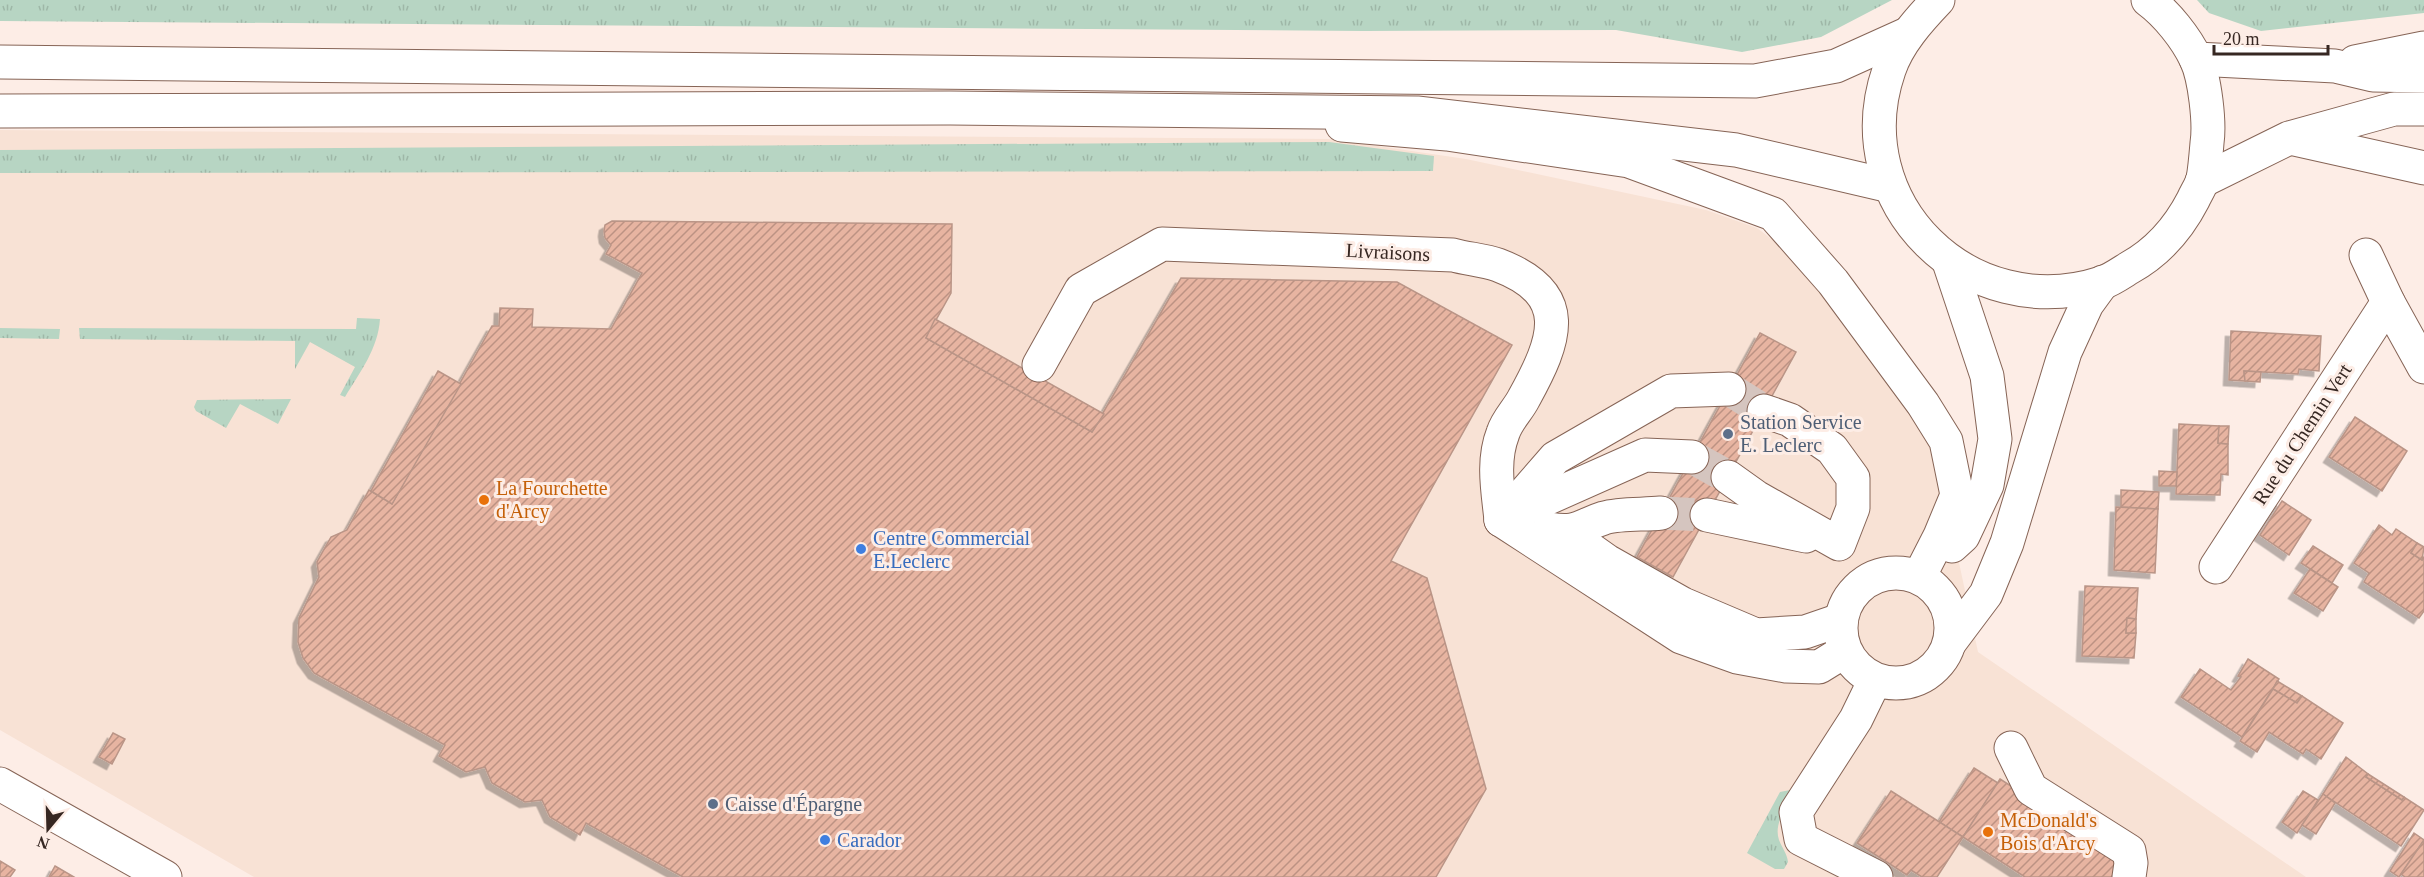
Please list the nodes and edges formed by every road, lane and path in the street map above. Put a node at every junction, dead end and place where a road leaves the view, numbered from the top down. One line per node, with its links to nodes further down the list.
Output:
1 (1938, 0): 3 (main road)
2 (2148, 0): 5 (main road)
3 (1907, 34): 6 (main road); 15 (main road)
4 (2424, 48): 7 (main road)
5 (2196, 60): 7 (main road); 14 (main road)
6 (0, 62)
7 (2335, 66): 8 (main road)
8 (2424, 76)
9 (950, 108): 11 (main road); 15 (main road); 32 (main road)
10 (2424, 109): 12 (main road)
11 (0, 111)
12 (2289, 138): 13 (main road); 14 (main road)
13 (2424, 168)
14 (2202, 181): 18 (main road)
15 (1890, 186): 17 (main road)
16 (2366, 255): 19 (main road)
17 (1949, 262): 18 (main road); 32 (main road)
18 (2103, 282): 35 (main road)
19 (2388, 302): 21 (main road); 31 (main road, Rue du Chemin Vert)
20 (1039, 365): 28 (main road, Livraisons)
21 (2424, 367)
22 (1729, 389): 28 (main road)
23 (1764, 411): 30 (main road)
24 (1692, 457): 28 (main road)
25 (1728, 477): 30 (main road)
26 (1661, 513): 29 (main road)
27 (1707, 515): 30 (main road)
28 (1500, 520): 29 (main road); 34 (main road)
29 (1566, 532): 34 (main road)
30 (1839, 544): 33 (main road)
31 (2216, 567)
32 (1919, 577): 33 (main road); 35 (main road)
33 (1866, 581): 34 (main road)
34 (1843, 635): 36 (main road)
35 (1950, 642): 36 (main road)
36 (1875, 680): 40 (main road)
37 (2011, 748): 41 (main road)
38 (0, 784): 39 (main road)
39 (165, 877)
40 (1876, 877)
41 (2129, 877)

